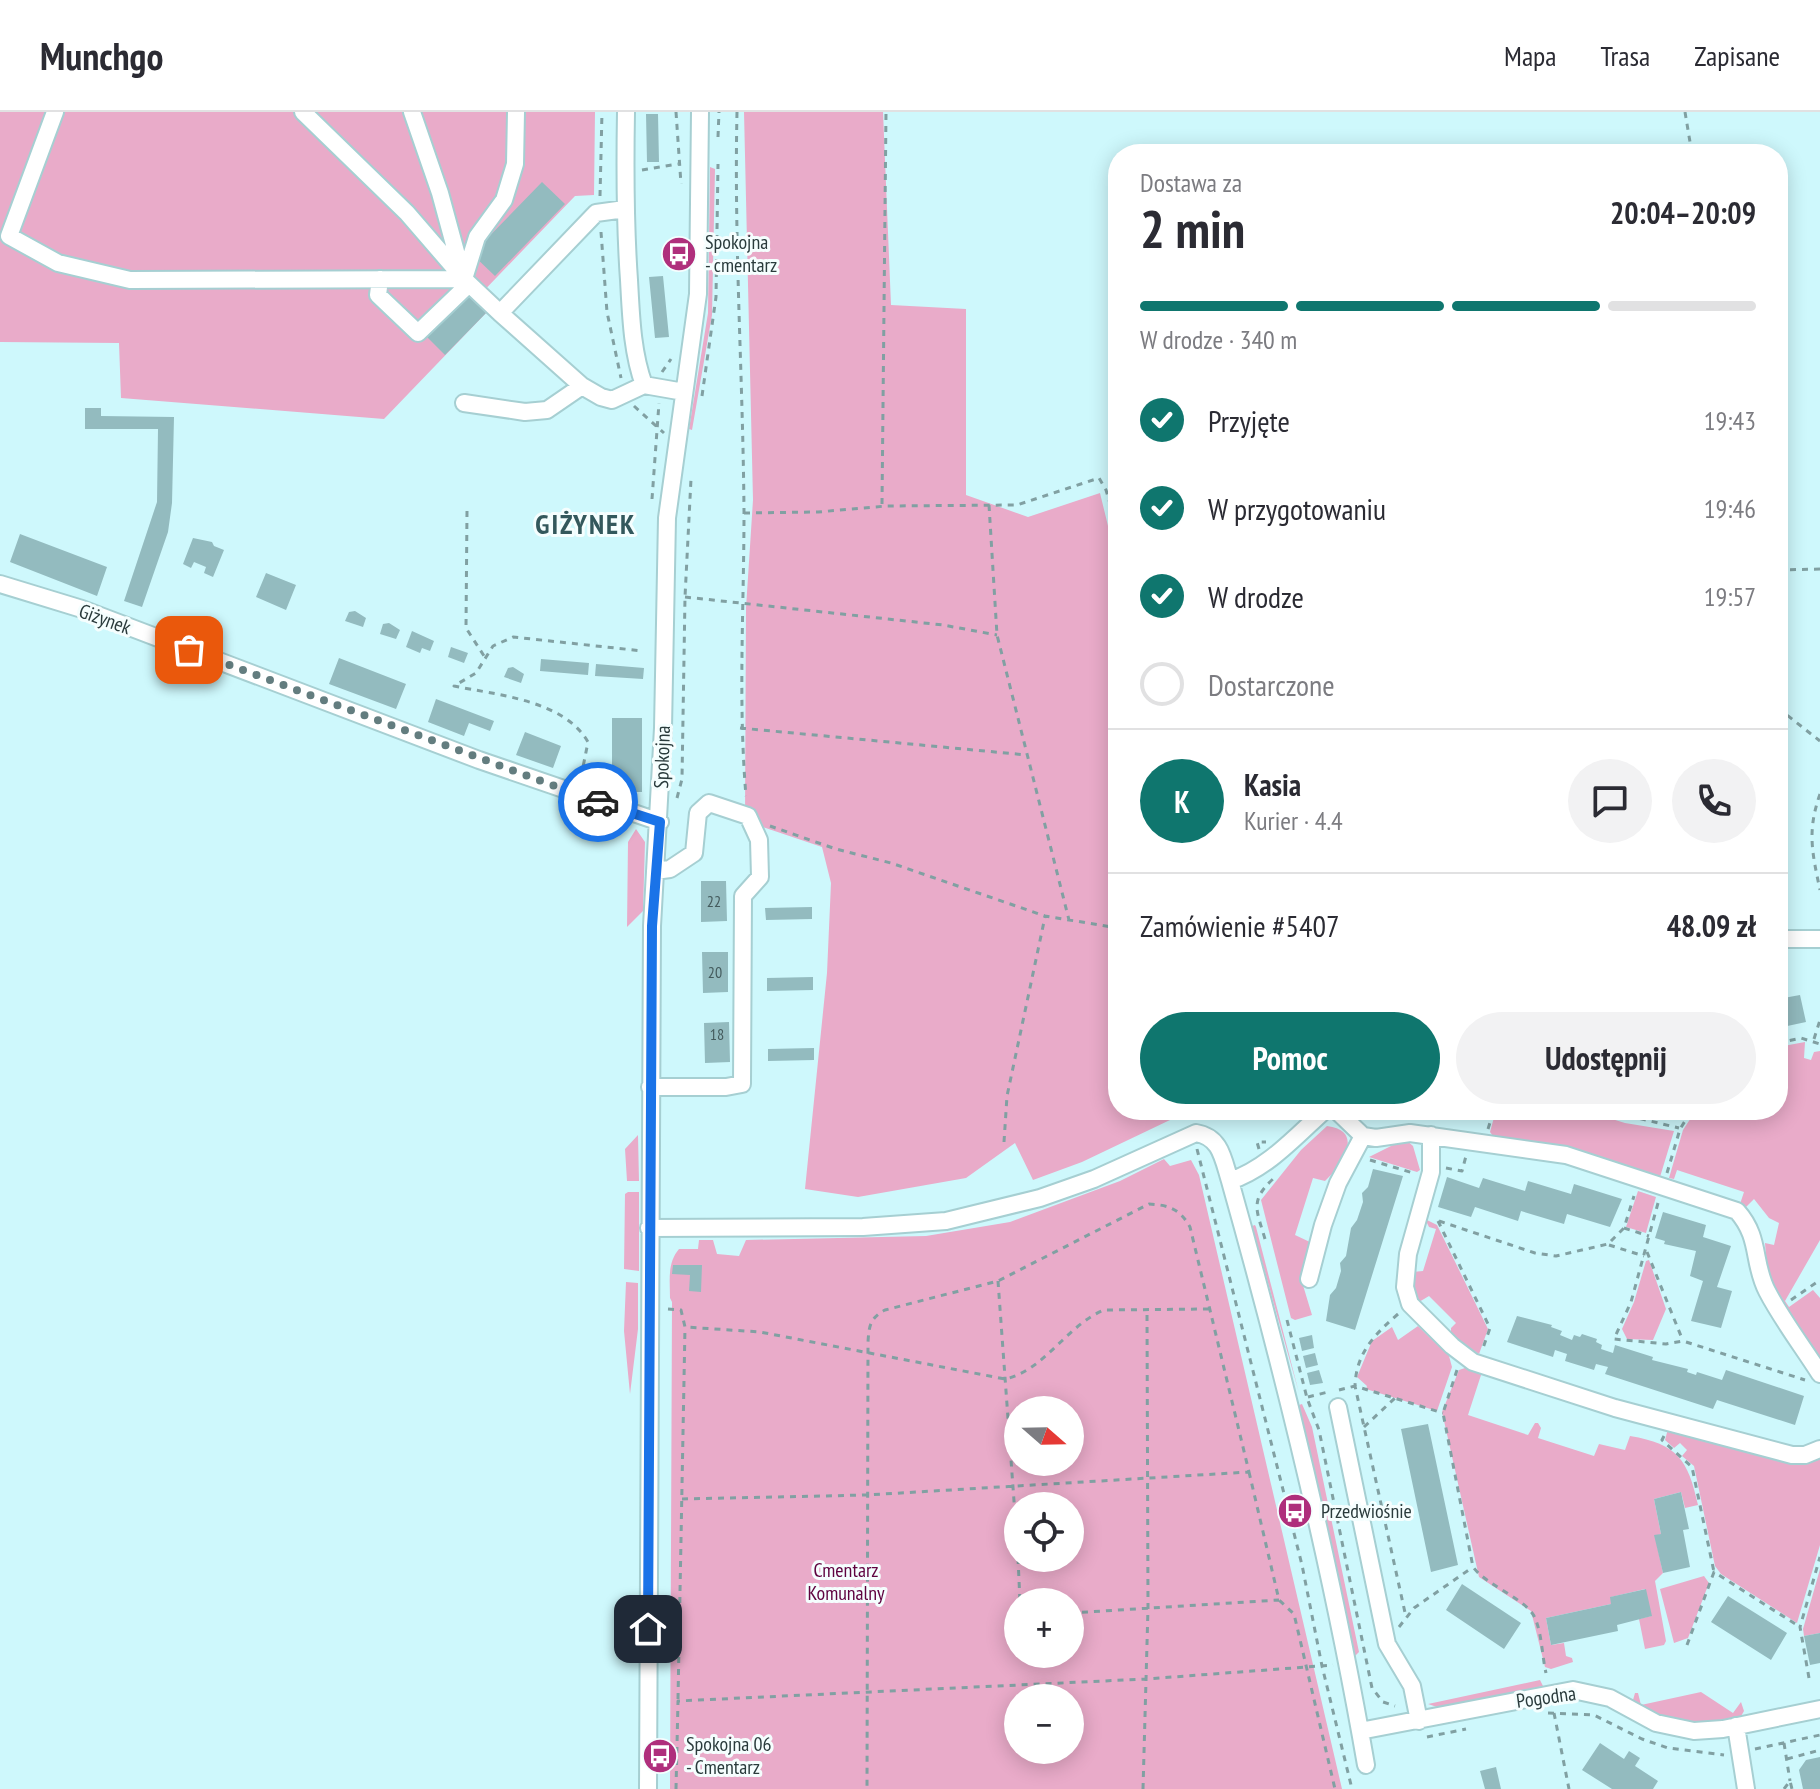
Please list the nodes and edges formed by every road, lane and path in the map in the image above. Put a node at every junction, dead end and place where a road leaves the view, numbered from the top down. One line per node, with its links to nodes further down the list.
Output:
1 (55, 112): 15 (street)
2 (303, 112): 17 (street)
3 (412, 112): 17 (street)
4 (516, 112): 17 (street)
5 (626, 112): 13 (street)
6 (700, 112): 11 (street, Spokojna)
7 (737, 112): 27 (path)
8 (886, 112): 25 (path)
9 (1685, 112): 10 (path)
10 (1690, 144)
11 (709, 162): 13 (path); 21 (street, Spokojna)
12 (601, 171): 13 (path)
13 (625, 171): 14 (street)
14 (625, 209): 18 (street); 19 (street)
15 (4, 233): 16 (street)
16 (380, 279): 17 (street); 17 (street)
17 (466, 282): 18 (street)
18 (500, 313): 20 (street)
19 (644, 385): 20 (street); 21 (street)
20 (582, 386): 22 (street)
21 (684, 392): 31 (street, Spokojna)
22 (464, 403)
23 (1108, 497): 24 (path)
24 (989, 505): 25 (path); 33 (path)
25 (881, 506): 27 (path)
26 (467, 511): 36 (path)
27 (744, 513): 32 (path)
28 (1820, 569): 29 (path)
29 (1788, 570)
30 (0, 584): 41 (street, Giżynek)
31 (666, 593): 32 (path); 45 (street, Spokojna)
32 (741, 601): 33 (path); 38 (path)
33 (997, 635): 40 (path)
34 (685, 643): 43 (path)
35 (643, 651): 36 (path)
36 (486, 659): 41 (path)
37 (1788, 716): 39 (path)
38 (740, 728): 40 (path); 44 (path)
39 (1820, 741)
40 (1027, 755): 49 (path)
41 (576, 794): 45 (street, Giżynek)
42 (1820, 794): 47 (path)
43 (675, 806)
44 (748, 816): 46 (street); 48 (path); 57 (street)
45 (660, 822): 46 (street, Spokojna)
46 (655, 871): 57 (street, Spokojna)
47 (1820, 890)
48 (1045, 916): 49 (path); 66 (path)
49 (1069, 920): 50 (path)
50 (1108, 926)
51 (1788, 939): 52 (street)
52 (1820, 939)
53 (1820, 1020): 54 (path)
54 (1814, 1040): 55 (path); 56 (path)
55 (1788, 1041)
56 (1820, 1044)
57 (650, 1087): 76 (street, Spokojna)
58 (1314, 1120): 71 (street)
59 (1346, 1120): 65 (street)
60 (1640, 1120): 62 (path)
61 (1686, 1120): 62 (path)
62 (1680, 1129): 72 (path)
63 (1196, 1133): 71 (street); 76 (street); 125 (path)
64 (1431, 1135): 65 (street); 69 (street); 72 (street)
65 (1363, 1136): 68 (street)
66 (1004, 1142)
67 (1468, 1150): 69 (path)
68 (1355, 1153): 69 (path); 83 (street)
69 (1431, 1172): 74 (street)
70 (1278, 1174): 80 (path)
71 (1230, 1181): 139 (street)
72 (1663, 1186): 78 (path); 90 (street)
73 (1636, 1188): 77 (path)
74 (1421, 1211): 75 (path); 86 (street)
75 (1439, 1221): 79 (path); 96 (path)
76 (649, 1228): 148 (street, Spokojna)
77 (1624, 1228): 78 (path); 79 (path)
78 (1649, 1236): 81 (path)
79 (1608, 1244): 82 (path)
80 (1268, 1249)
81 (1646, 1249): 82 (path); 93 (path)
82 (1644, 1256): 93 (path)
83 (1309, 1279)
84 (1820, 1280): 90 (path)
85 (998, 1281): 88 (path); 94 (path); 98 (path)
86 (1410, 1304): 95 (street); 99 (path)
87 (664, 1309): 92 (path)
88 (1210, 1309): 91 (path); 108 (path)
89 (1284, 1309): 100 (path)
90 (1778, 1309): 97 (street)
91 (1147, 1310): 98 (path); 109 (path)
92 (685, 1327): 94 (path); 113 (path)
93 (1683, 1341): 97 (path)
94 (868, 1352): 98 (path); 112 (path)
95 (1462, 1355): 96 (street); 104 (path)
96 (1478, 1363): 105 (street)
97 (1813, 1377)
98 (1005, 1379): 110 (path)
99 (1355, 1386): 100 (path); 101 (path); 106 (path)
100 (1307, 1398): 102 (path); 132 (path)
101 (1395, 1398): 104 (path); 106 (path)
102 (1298, 1399)
103 (1338, 1407): 132 (street)
104 (1443, 1413): 115 (path)
105 (1667, 1422): 107 (street); 116 (path)
106 (1364, 1427): 120 (path)
107 (1820, 1449)
108 (1249, 1472): 109 (path); 117 (path)
109 (1148, 1477): 110 (path); 118 (path)
110 (1014, 1486): 111 (path); 112 (path)
111 (1014, 1492)
112 (867, 1495): 113 (path); 130 (path)
113 (682, 1499): 131 (path)
114 (1820, 1557): 121 (path)
115 (1473, 1567): 120 (path); 127 (path)
116 (1714, 1572): 121 (path); 123 (path)
117 (1279, 1600): 118 (path); 126 (path)
118 (1148, 1608): 119 (path); 129 (path)
119 (1084, 1612)
120 (1406, 1617): 122 (path)
121 (1800, 1627): 128 (path)
122 (1395, 1635)
123 (1687, 1645)
124 (1337, 1665): 125 (path)
125 (1322, 1666): 126 (path); 153 (path)
126 (1306, 1669): 129 (path); 152 (path)
127 (1546, 1673)
128 (1809, 1678)
129 (1146, 1679): 130 (path); 151 (path)
130 (866, 1693): 131 (path); 150 (path)
131 (678, 1701): 149 (path)
132 (1416, 1703): 136 (street)
133 (1820, 1709): 137 (street, Pogodna)
134 (1554, 1713): 135 (path); 144 (path); 154 (path)
135 (1539, 1714)
136 (1419, 1721): 137 (street, Pogodna); 139 (street, Pogodna)
137 (1736, 1726): 144 (street)
138 (1475, 1727): 141 (path)
139 (1360, 1731): 146 (street)
140 (1820, 1735): 142 (path)
141 (1433, 1736)
142 (1784, 1743): 144 (path); 145 (path)
143 (1820, 1750): 145 (path)
144 (1739, 1753): 155 (street)
145 (1787, 1759): 147 (path)
146 (1366, 1765)
147 (1790, 1781): 156 (path); 157 (path)
148 (648, 1789)
149 (676, 1789)
150 (867, 1789)
151 (1143, 1789)
152 (1335, 1789)
153 (1352, 1789)
154 (1569, 1789)
155 (1746, 1789)
156 (1784, 1789)
157 (1792, 1789)

